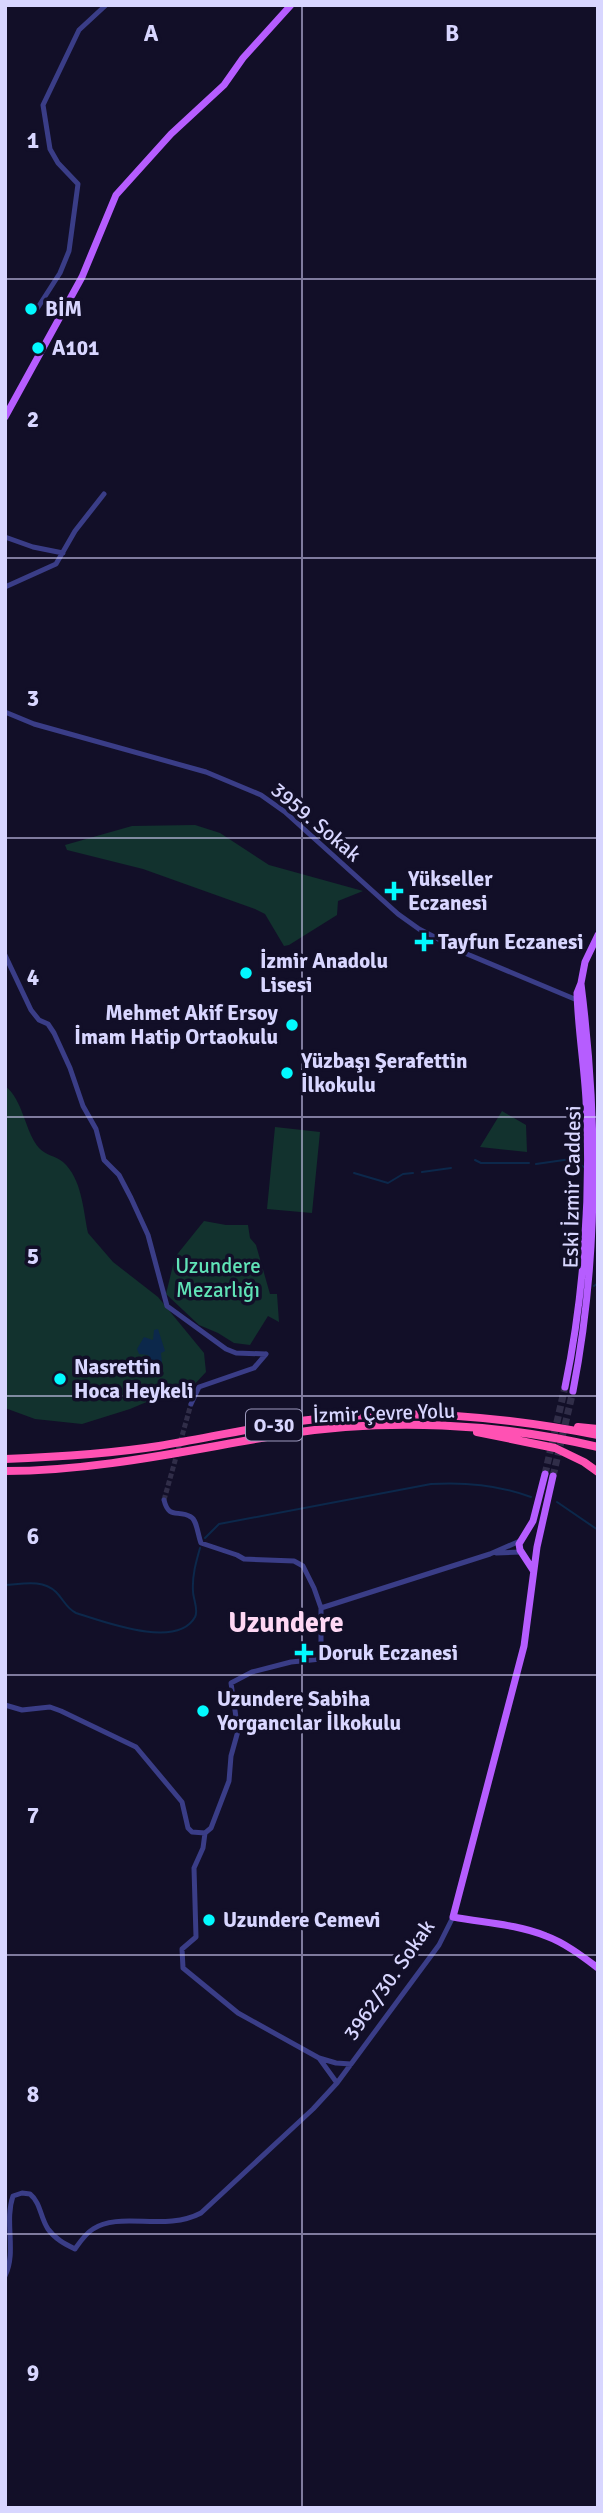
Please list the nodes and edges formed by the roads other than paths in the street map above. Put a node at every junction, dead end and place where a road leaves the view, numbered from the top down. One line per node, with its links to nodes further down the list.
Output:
1 (106, 5): 3 (street)
2 (291, 5): 4 (main road)
3 (35, 312)
4 (5, 417)
5 (104, 494): 7 (street)
6 (5, 537): 7 (street)
7 (63, 553): 8 (street)
8 (5, 587)
9 (5, 712): 12 (street, 3959. Sokak)
10 (598, 935): 12 (main road, Eski İzmir Caddesi)
11 (5, 955): 18 (street)
12 (580, 1001): 13 (main road, Eski İzmir Caddesi); 15 (main road, Eski İzmir Caddesi)
13 (591, 1082): 14 (main road); 15 (main road, Eski İzmir Caddesi)
14 (598, 1098)
15 (592, 1114): 16 (main road, Eski İzmir Caddesi)
16 (593, 1123): 17 (main road, Eski İzmir Caddesi); 17 (main road, Eski İzmir Caddesi)
17 (596, 1146)
18 (191, 1404)
19 (543, 1424): 21 (highway); 22 (highway, İzmir Çevre Yolu / O-30); 24 (highway, İzmir Çevre Yolu / O-30)
20 (467, 1428): 23 (highway, İzmir Çevre Yolu / O-30); 25 (highway, İzmir Çevre Yolu / O-30); 26 (highway)
21 (598, 1429)
22 (598, 1436)
23 (598, 1447)
24 (5, 1459)
25 (5, 1471)
26 (598, 1472)
27 (164, 1500): 33 (street)
28 (522, 1539): 29 (main road); 29 (main road, 3962/30. Sokak); 30 (main road); 31 (street)
29 (537, 1547): 30 (main road); 32 (main road, 3962/30. Sokak)
30 (522, 1552): 31 (street); 32 (main road)
31 (490, 1554): 33 (street)
32 (535, 1574): 36 (main road, 3962/30. Sokak)
33 (321, 1608): 35 (street)
34 (5, 1705): 35 (street)
35 (205, 1833): 38 (street)
36 (453, 1916): 37 (main road); 39 (street, 3962/30. Sokak)
37 (598, 1968)
38 (319, 2059): 39 (street); 40 (street)
39 (351, 2064): 40 (street, 3962/30. Sokak)
40 (337, 2083): 41 (street, 3962/30. Sokak)
41 (5, 2276)

